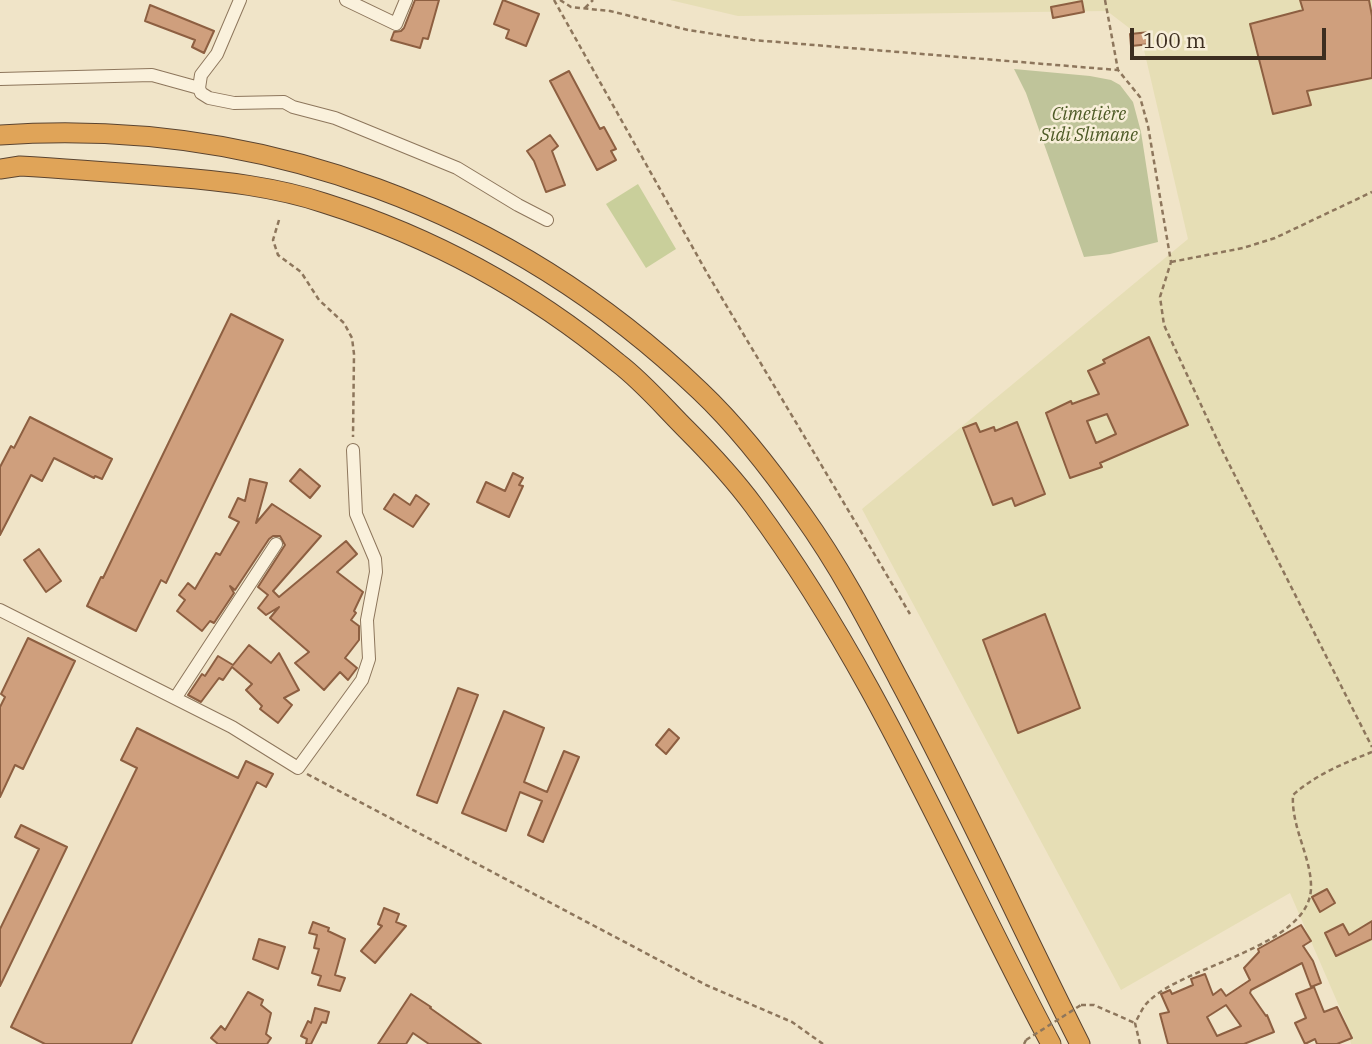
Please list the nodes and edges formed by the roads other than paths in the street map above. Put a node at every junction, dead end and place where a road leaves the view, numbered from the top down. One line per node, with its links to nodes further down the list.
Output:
1 (240, 0): 5 (street)
2 (346, 0): 3 (street)
3 (406, 0)
4 (0, 79): 5 (street)
5 (199, 88): 8 (street)
6 (0, 135): 14 (highway)
7 (0, 169): 13 (highway)
8 (547, 220)
9 (353, 450): 12 (street)
10 (276, 544): 12 (street)
11 (0, 610): 12 (street)
12 (176, 697)
13 (1051, 1044)
14 (1080, 1044)

